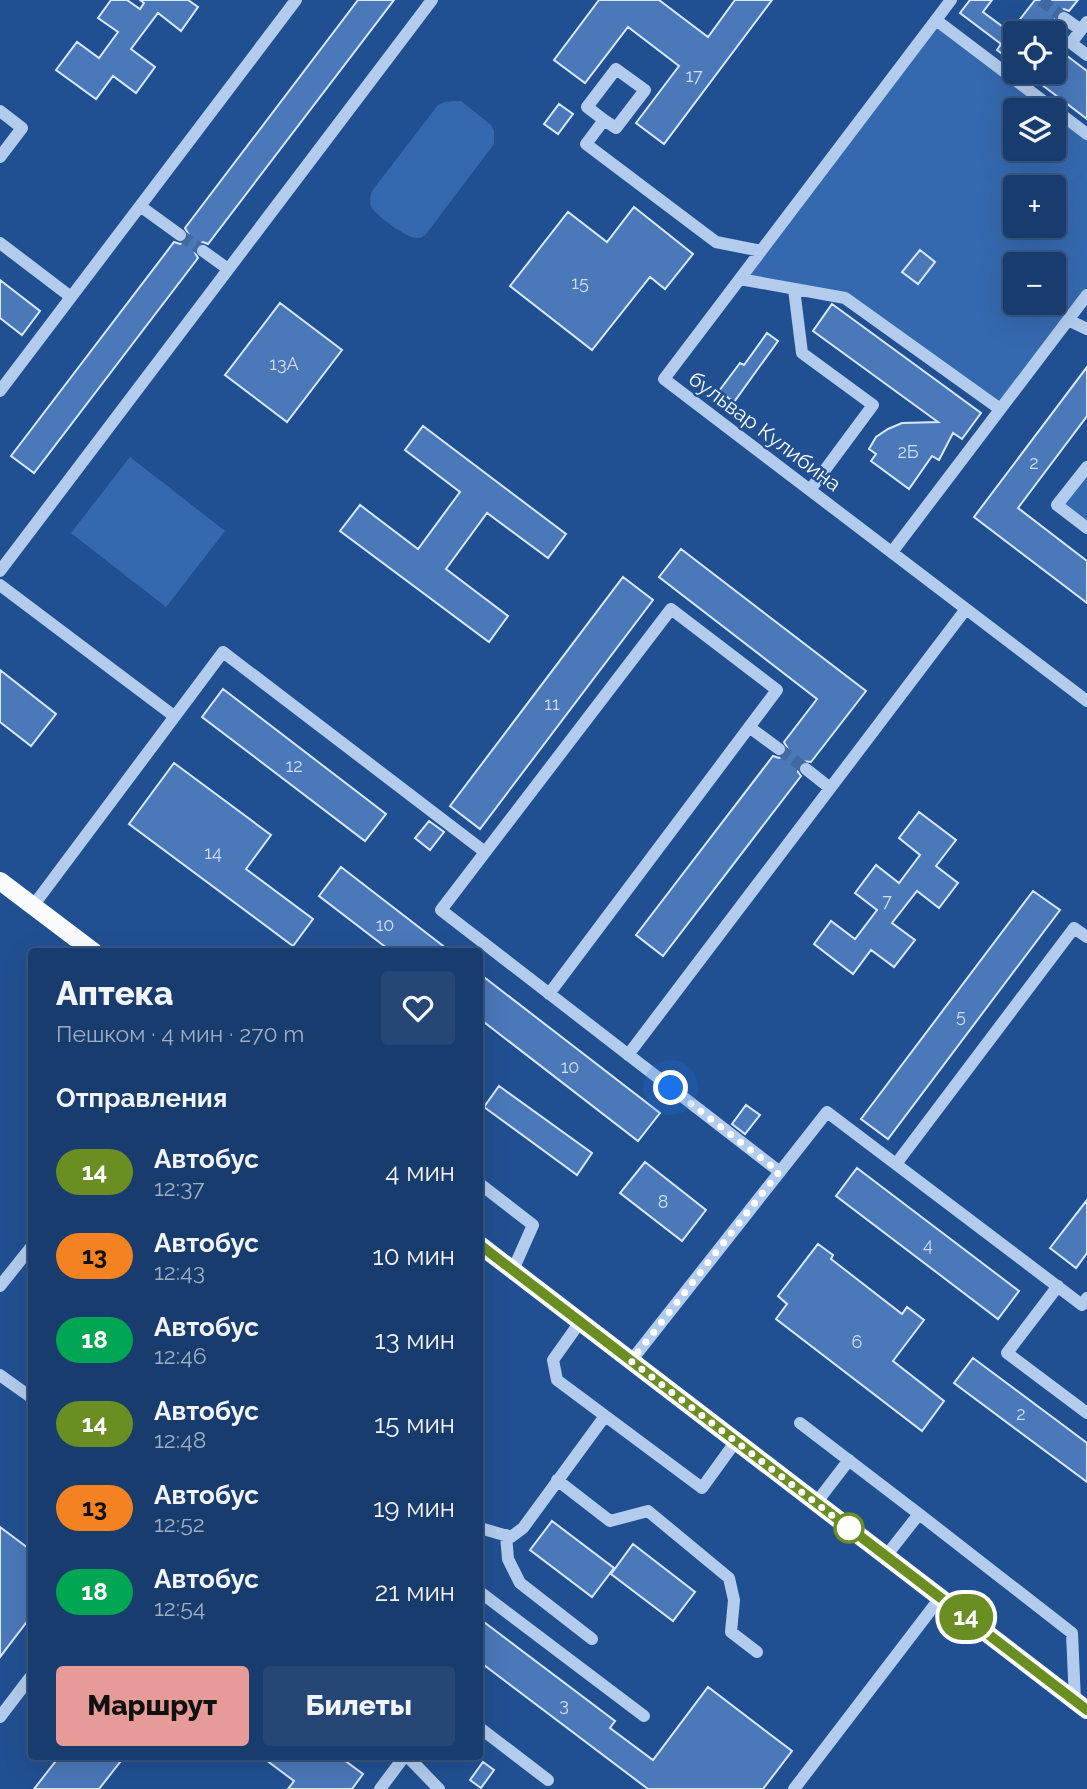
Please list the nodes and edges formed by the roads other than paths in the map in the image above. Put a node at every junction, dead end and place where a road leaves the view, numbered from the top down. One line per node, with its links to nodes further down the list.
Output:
1 (296, 0): 12 (street)
2 (432, 0): 17 (street)
3 (951, 0): 5 (street, бульвар Кулибина)
4 (1065, 18): 6 (street)
5 (936, 20): 10 (street); 16 (street, бульвар Кулибина)
6 (1084, 26): 7 (street)
7 (1087, 55)
8 (0, 111): 11 (street)
9 (604, 120): 9 (street); 16 (street)
10 (1087, 134)
11 (0, 158)
12 (140, 206): 13 (street); 21 (street)
13 (180, 234)
14 (0, 243): 21 (street)
15 (203, 251): 17 (street)
16 (761, 251): 18 (street, бульвар Кулибина)
17 (228, 269): 30 (street)
18 (740, 279): 19 (street); 27 (street, бульвар Кулибина)
19 (794, 289): 25 (street); 27 (street)
20 (1087, 295): 22 (street)
21 (71, 297): 24 (street)
22 (1068, 320): 23 (street); 25 (street)
23 (1087, 329)
24 (0, 391)
25 (1000, 409): 29 (street)
26 (1087, 467): 28 (street)
27 (810, 490): 29 (street, бульвар Кулибина)
28 (1087, 528)
29 (892, 552): 32 (street, бульвар Кулибина)
30 (0, 571)
31 (0, 585): 34 (street)
32 (966, 609): 33 (street, бульвар Кулибина); 38 (street)
33 (1087, 701)
34 (174, 716): 39 (street); 41 (street)
35 (749, 727): 36 (street); 39 (street); 44 (street)
36 (779, 749)
37 (806, 769): 38 (street)
38 (830, 788): 45 (street)
39 (485, 852): 44 (street)
40 (0, 881): 41 (main road)
41 (33, 906): 43 (main road)
42 (1087, 937): 46 (street)
43 (89, 948)
44 (549, 993): 45 (street)
45 (628, 1055): 47 (street)
46 (896, 1164): 47 (street); 53 (street)
47 (779, 1172): 56 (street)
48 (483, 1186): 51 (street)
49 (483, 1247): 51 (main road)
50 (28, 1250): 52 (street)
51 (513, 1270): 55 (main road)
52 (0, 1286)
53 (1058, 1286): 54 (street); 59 (street)
54 (1087, 1298)
55 (580, 1322): 56 (main road); 60 (street)
56 (631, 1361): 62 (main road)
57 (0, 1375): 58 (street)
58 (28, 1395)
59 (1087, 1413)
60 (605, 1416): 62 (street); 64 (street)
61 (800, 1423): 63 (street)
62 (736, 1441): 65 (main road)
63 (849, 1460): 65 (street); 66 (street)
64 (558, 1480): 68 (street); 73 (street)
65 (817, 1503): 69 (main road)
66 (919, 1514): 69 (street); 75 (street)
67 (483, 1529): 68 (street)
68 (506, 1535): 72 (street)
69 (886, 1556): 71 (main road)
70 (483, 1594): 76 (street)
71 (940, 1598): 75 (main road); 84 (street)
72 (592, 1639)
73 (757, 1653)
74 (28, 1680): 77 (street)
75 (1081, 1706)
76 (644, 1716)
77 (0, 1717)
78 (483, 1730): 81 (street)
79 (404, 1760): 82 (street)
80 (409, 1760): 83 (street)
81 (548, 1780)
82 (380, 1789)
83 (439, 1789)
84 (794, 1789)

